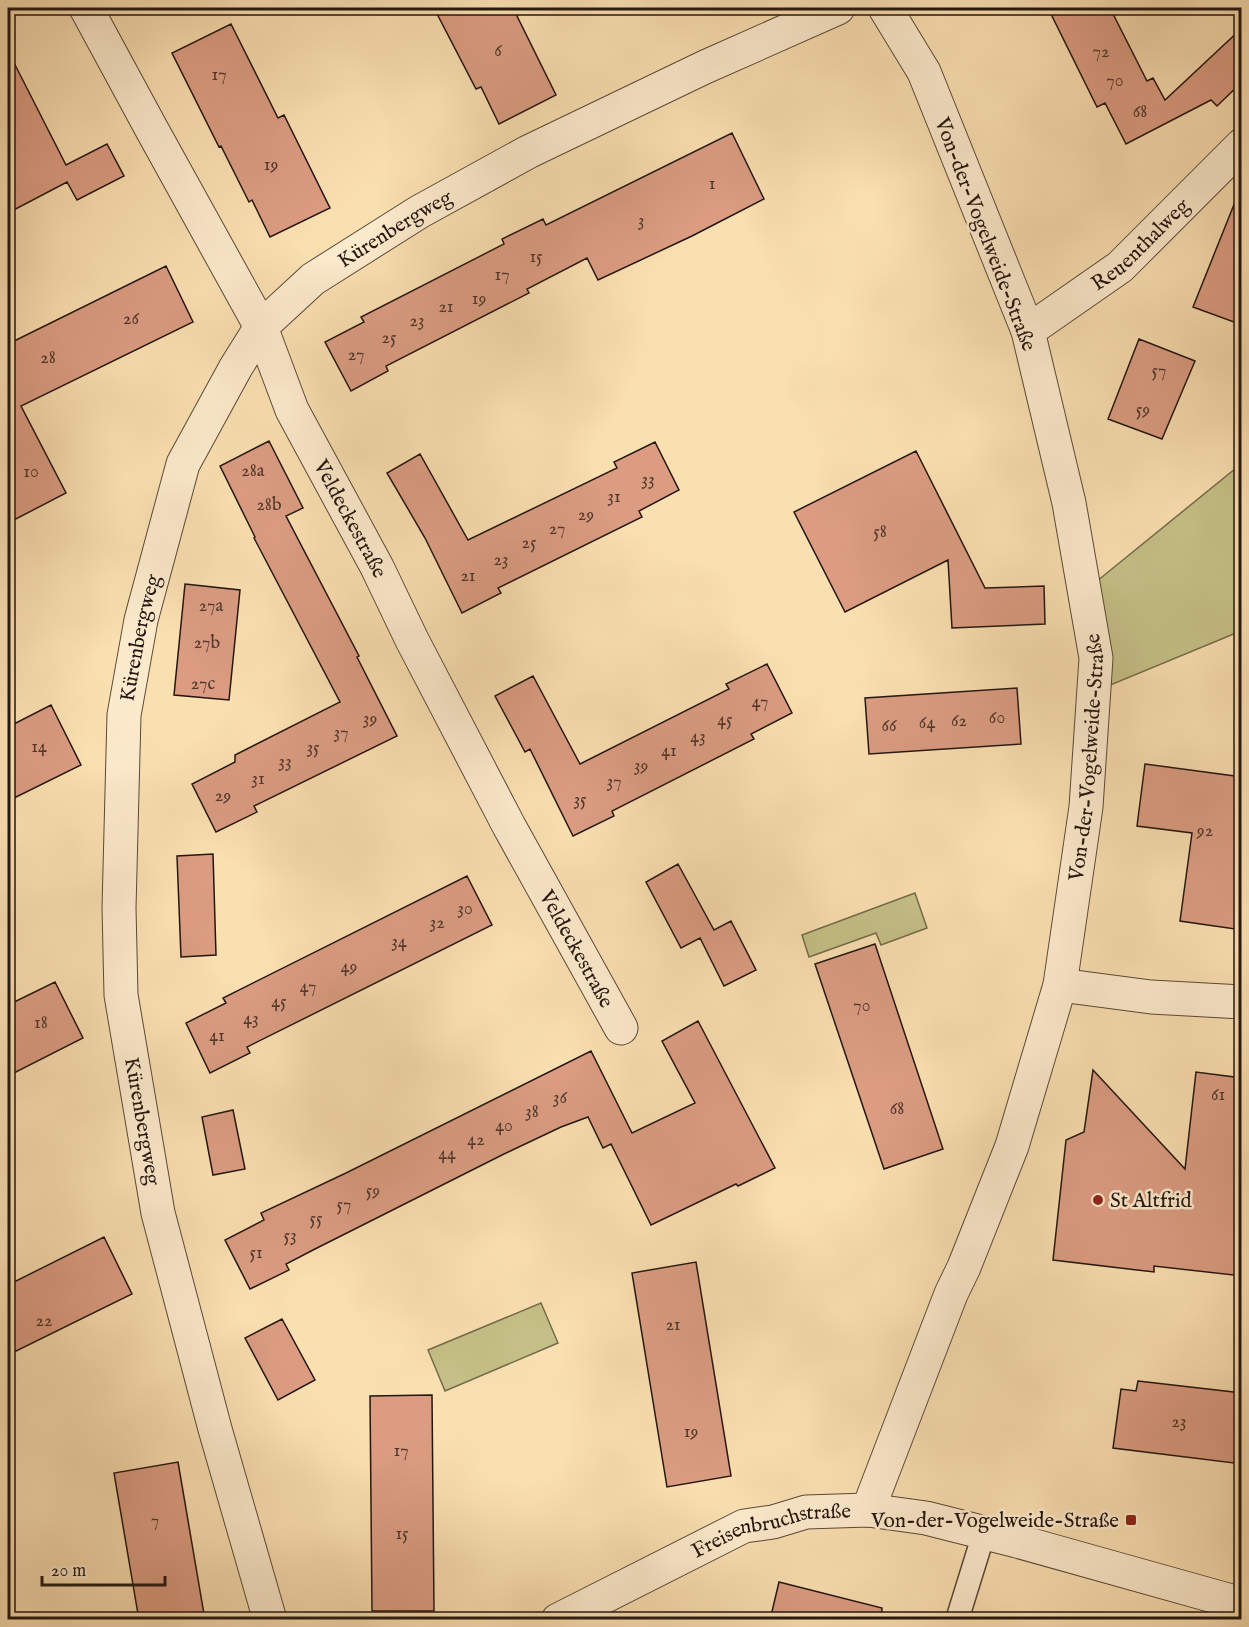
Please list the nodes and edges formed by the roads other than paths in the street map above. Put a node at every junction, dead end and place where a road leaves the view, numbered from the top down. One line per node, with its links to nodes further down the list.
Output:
1 (86, 8): 5 (street, Veldeckestraße)
2 (838, 8): 5 (street, Kürenbergweg)
3 (885, 8): 6 (street, Von-der-Vogelweide-Straße)
4 (1242, 145): 6 (street, Reuenthalweg)
5 (261, 327): 9 (street, Veldeckestraße); 13 (street, Kürenbergweg)
6 (1028, 331): 7 (street, Von-der-Vogelweide-Straße)
7 (1060, 985): 8 (street); 10 (street, Von-der-Vogelweide-Straße)
8 (1242, 1002)
9 (621, 1028)
10 (868, 1510): 11 (street, Freisenbruchstraße); 14 (street, Freisenbruchstraße)
11 (984, 1533): 12 (street, Freisenbruchstraße); 15 (lane)
12 (1242, 1604)
13 (270, 1620)
14 (558, 1620)
15 (957, 1620)

